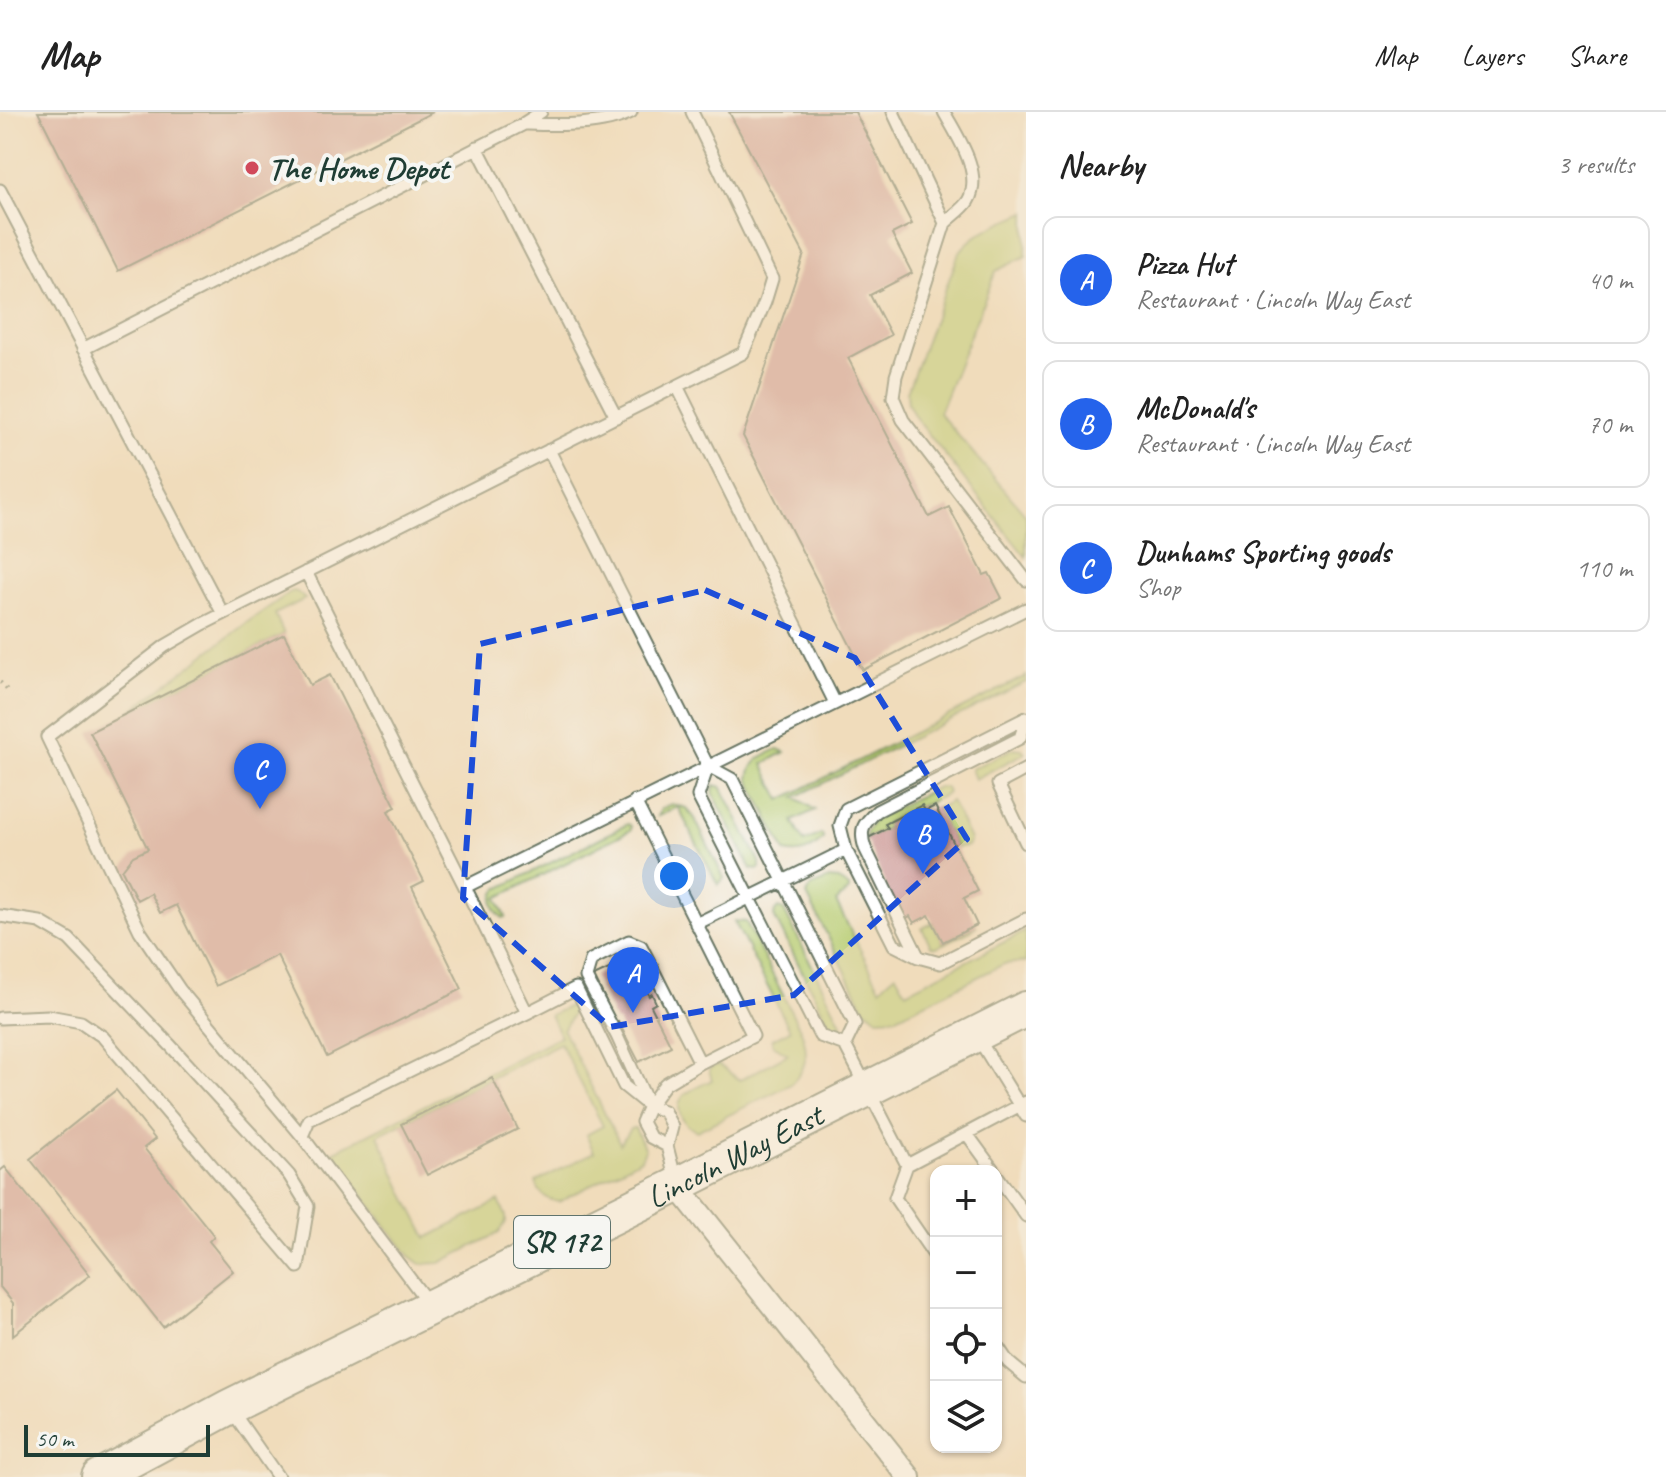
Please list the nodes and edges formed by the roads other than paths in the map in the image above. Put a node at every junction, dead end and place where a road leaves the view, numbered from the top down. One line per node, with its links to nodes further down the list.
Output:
1 (541, 112): 6 (lane)
2 (631, 112): 6 (lane)
3 (692, 112): 11 (lane)
4 (893, 112): 9 (lane)
5 (944, 112): 9 (lane)
6 (524, 124): 7 (lane)
7 (477, 147): 10 (lane); 12 (lane)
8 (0, 190): 10 (lane)
9 (945, 223): 15 (lane)
10 (83, 349): 17 (lane)
11 (677, 386): 12 (lane); 18 (lane)
12 (616, 417): 13 (lane)
13 (549, 450): 14 (lane); 20 (lane)
14 (306, 572): 17 (lane); 26 (lane)
15 (1026, 580)
16 (1026, 609): 18 (lane)
17 (223, 614): 42 (lane)
18 (835, 703): 20 (lane)
19 (1026, 719): 24 (lane); 31 (lane)
20 (708, 766): 22 (lane); 25 (lane); 27 (lane)
21 (1026, 769): 23 (lane)
22 (635, 801): 26 (lane); 30 (lane)
23 (1026, 843)
24 (846, 850): 25 (lane); 31 (lane)
25 (784, 881): 27 (lane); 36 (lane)
26 (465, 887): 33 (lane)
27 (750, 897): 30 (lane); 36 (lane)
28 (0, 916): 34 (lane)
29 (1026, 919): 31 (lane)
30 (696, 924): 37 (lane)
31 (918, 957)
32 (1026, 1009): 35 (main road, Lincoln Way East / SR 172)
33 (527, 1013): 39 (lane); 42 (lane)
34 (0, 1018)
35 (975, 1034): 38 (main road, Lincoln Way East / SR 172); 40 (lane)
36 (845, 1045): 38 (lane)
37 (700, 1063): 39 (lane); 39 (lane)
38 (867, 1088): 44 (lane); 47 (main road, Lincoln Way East / SR 172)
39 (649, 1106): 43 (lane); 43 (lane)
40 (1024, 1108): 41 (lane)
41 (967, 1134): 44 (lane); 45 (lane)
42 (302, 1136): 50 (lane)
43 (667, 1146): 47 (lane)
44 (907, 1165): 49 (lane)
45 (989, 1165)
46 (1002, 1183): 48 (lane)
47 (677, 1185): 50 (main road, Lincoln Way East / SR 172); 56 (street)
48 (1026, 1216)
49 (930, 1249)
50 (431, 1307): 53 (main road, Lincoln Way East / SR 172)
51 (1002, 1353): 52 (lane)
52 (1026, 1377)
53 (229, 1407): 54 (main road, Lincoln Way East / SR 172); 55 (lane)
54 (99, 1477)
55 (278, 1477)
56 (909, 1477)

